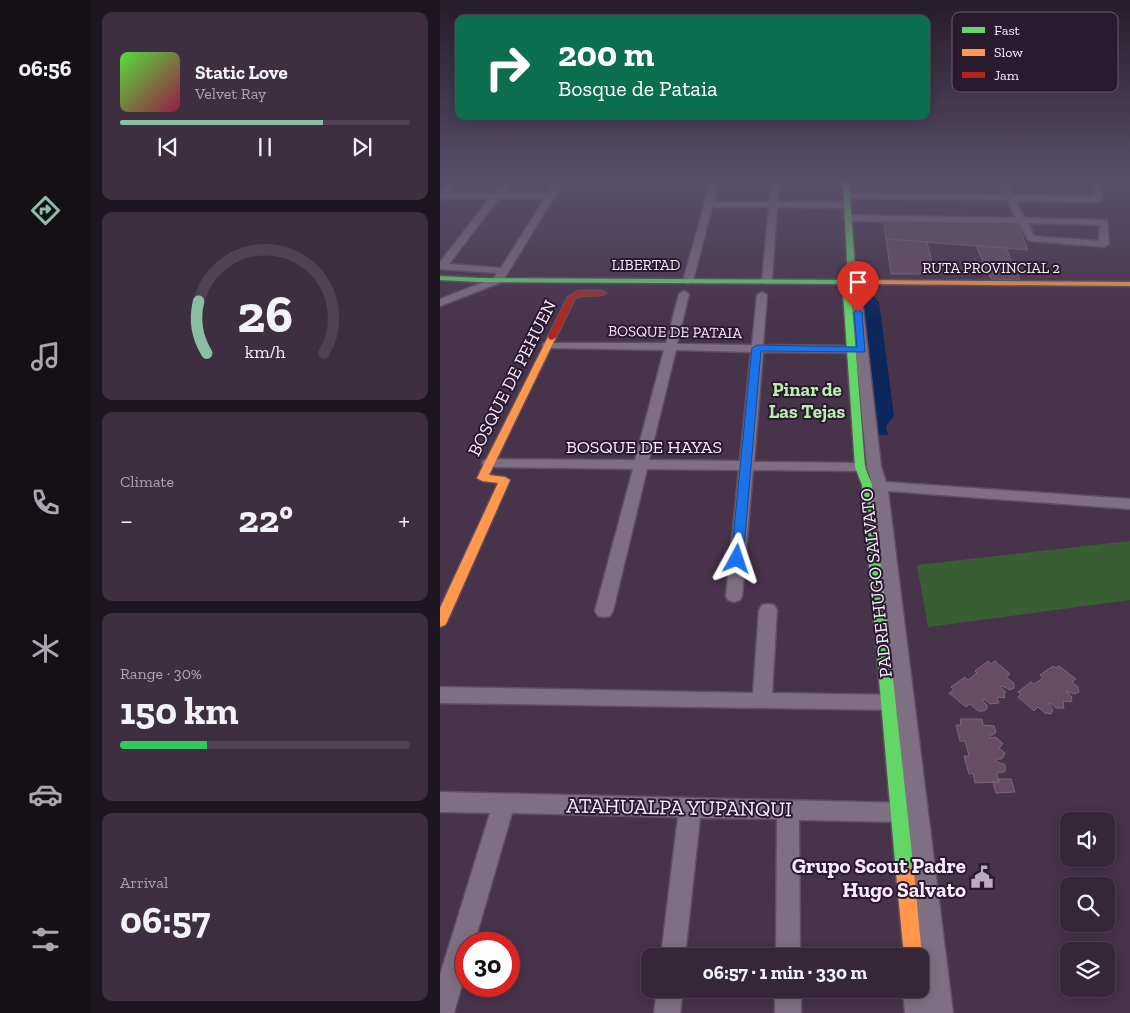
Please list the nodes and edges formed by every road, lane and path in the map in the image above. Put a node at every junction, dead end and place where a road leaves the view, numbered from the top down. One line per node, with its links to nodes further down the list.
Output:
1 (473, 228): 8 (street)
2 (531, 228): 9 (street)
3 (702, 228): 13 (street)
4 (771, 228): 10 (street)
5 (848, 228): 12 (street, PADRE HUGO SALVATO)
6 (1025, 228): 7 (street)
7 (1104, 228)
8 (441, 270): 9 (street, LIBERTAD)
9 (501, 275): 13 (street, LIBERTAD); 16 (street)
10 (767, 281): 12 (street, LIBERTAD); 13 (street, LIBERTAD)
11 (1130, 284): 12 (street, RUTA PROVINCIAL 2)
12 (854, 287): 20 (street, PADRE HUGO SALVATO)
13 (685, 291): 18 (street)
14 (616, 293): 17 (street, BOSQUE DE PEHUEN)
15 (762, 295): 19 (street)
16 (440, 304)
17 (548, 345): 18 (street, BOSQUE DE PATAIA); 21 (street, BOSQUE DE PEHUEN)
18 (670, 347): 19 (street, BOSQUE DE PATAIA); 23 (street)
19 (757, 348): 20 (street, BOSQUE DE PATAIA); 24 (street)
20 (856, 350): 25 (street, PADRE HUGO SALVATO); 27 (street, PADRE HUGO SALVATO)
21 (489, 463): 22 (street, BOSQUE DE HAYAS); 26 (street, BOSQUE DE PEHUEN)
22 (518, 465): 23 (street, BOSQUE DE HAYAS); 26 (street)
23 (639, 466): 24 (street, BOSQUE DE HAYAS); 31 (street)
24 (746, 466): 25 (street, BOSQUE DE HAYAS); 29 (street)
25 (860, 468): 27 (street, PADRE HUGO SALVATO)
26 (505, 480): 32 (street)
27 (873, 485): 28 (street); 35 (street, PADRE HUGO SALVATO)
28 (1130, 504)
29 (734, 596)
30 (768, 610): 34 (street)
31 (604, 612)
32 (440, 622)
33 (440, 695): 34 (street)
34 (762, 701): 35 (street)
35 (897, 703): 40 (street, PADRE HUGO SALVATO)
36 (440, 802): 37 (street, ATAHUALPA YUPANQUI)
37 (504, 804): 38 (street, ATAHUALPA YUPANQUI); 47 (street)
38 (690, 807): 39 (street, ATAHUALPA YUPANQUI); 41 (street)
39 (788, 809): 40 (street, ATAHUALPA YUPANQUI); 42 (street)
40 (908, 812): 43 (street, PADRE HUGO SALVATO); 51 (street, PADRE HUGO SALVATO)
41 (674, 948)
42 (788, 948)
43 (913, 948)
44 (669, 998): 48 (street)
45 (788, 998): 49 (street)
46 (917, 998): 50 (street)
47 (441, 1013)
48 (667, 1013)
49 (788, 1013)
50 (918, 1013)
51 (940, 1013)

